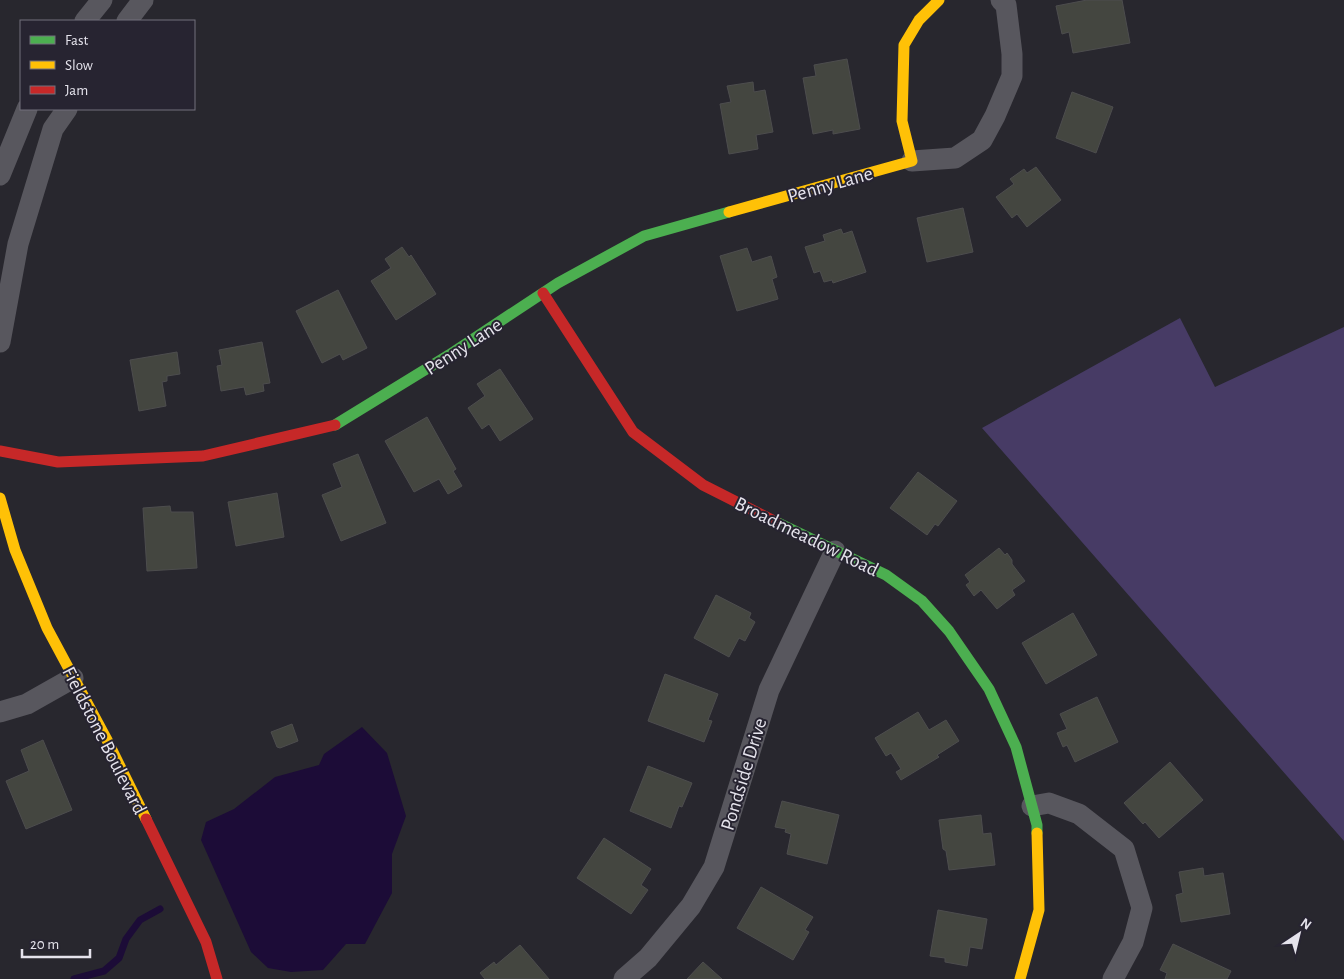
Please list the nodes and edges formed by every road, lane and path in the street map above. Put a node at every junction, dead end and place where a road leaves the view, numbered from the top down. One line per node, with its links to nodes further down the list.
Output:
1 (102, 0): 5 (street)
2 (143, 0): 6 (street)
3 (938, 0): 9 (street)
4 (1002, 0): 9 (street, Penny Lane)
5 (85, 20)
6 (128, 20)
7 (26, 110): 10 (street)
8 (66, 110): 12 (street)
9 (912, 161): 11 (street, Penny Lane)
10 (0, 175)
11 (543, 293): 13 (street, Penny Lane); 15 (street, Broadmeadow Road)
12 (0, 342)
13 (0, 451)
14 (0, 498): 16 (street, Fieldstone Boulevard)
15 (835, 551): 18 (street, Broadmeadow Road); 20 (street, Pondside Drive)
16 (73, 678): 17 (street); 19 (street, Fieldstone Boulevard)
17 (0, 712)
18 (1032, 806): 21 (street, Broadmeadow Road); 22 (street)
19 (217, 979)
20 (624, 979)
21 (1020, 979)
22 (1113, 979)

